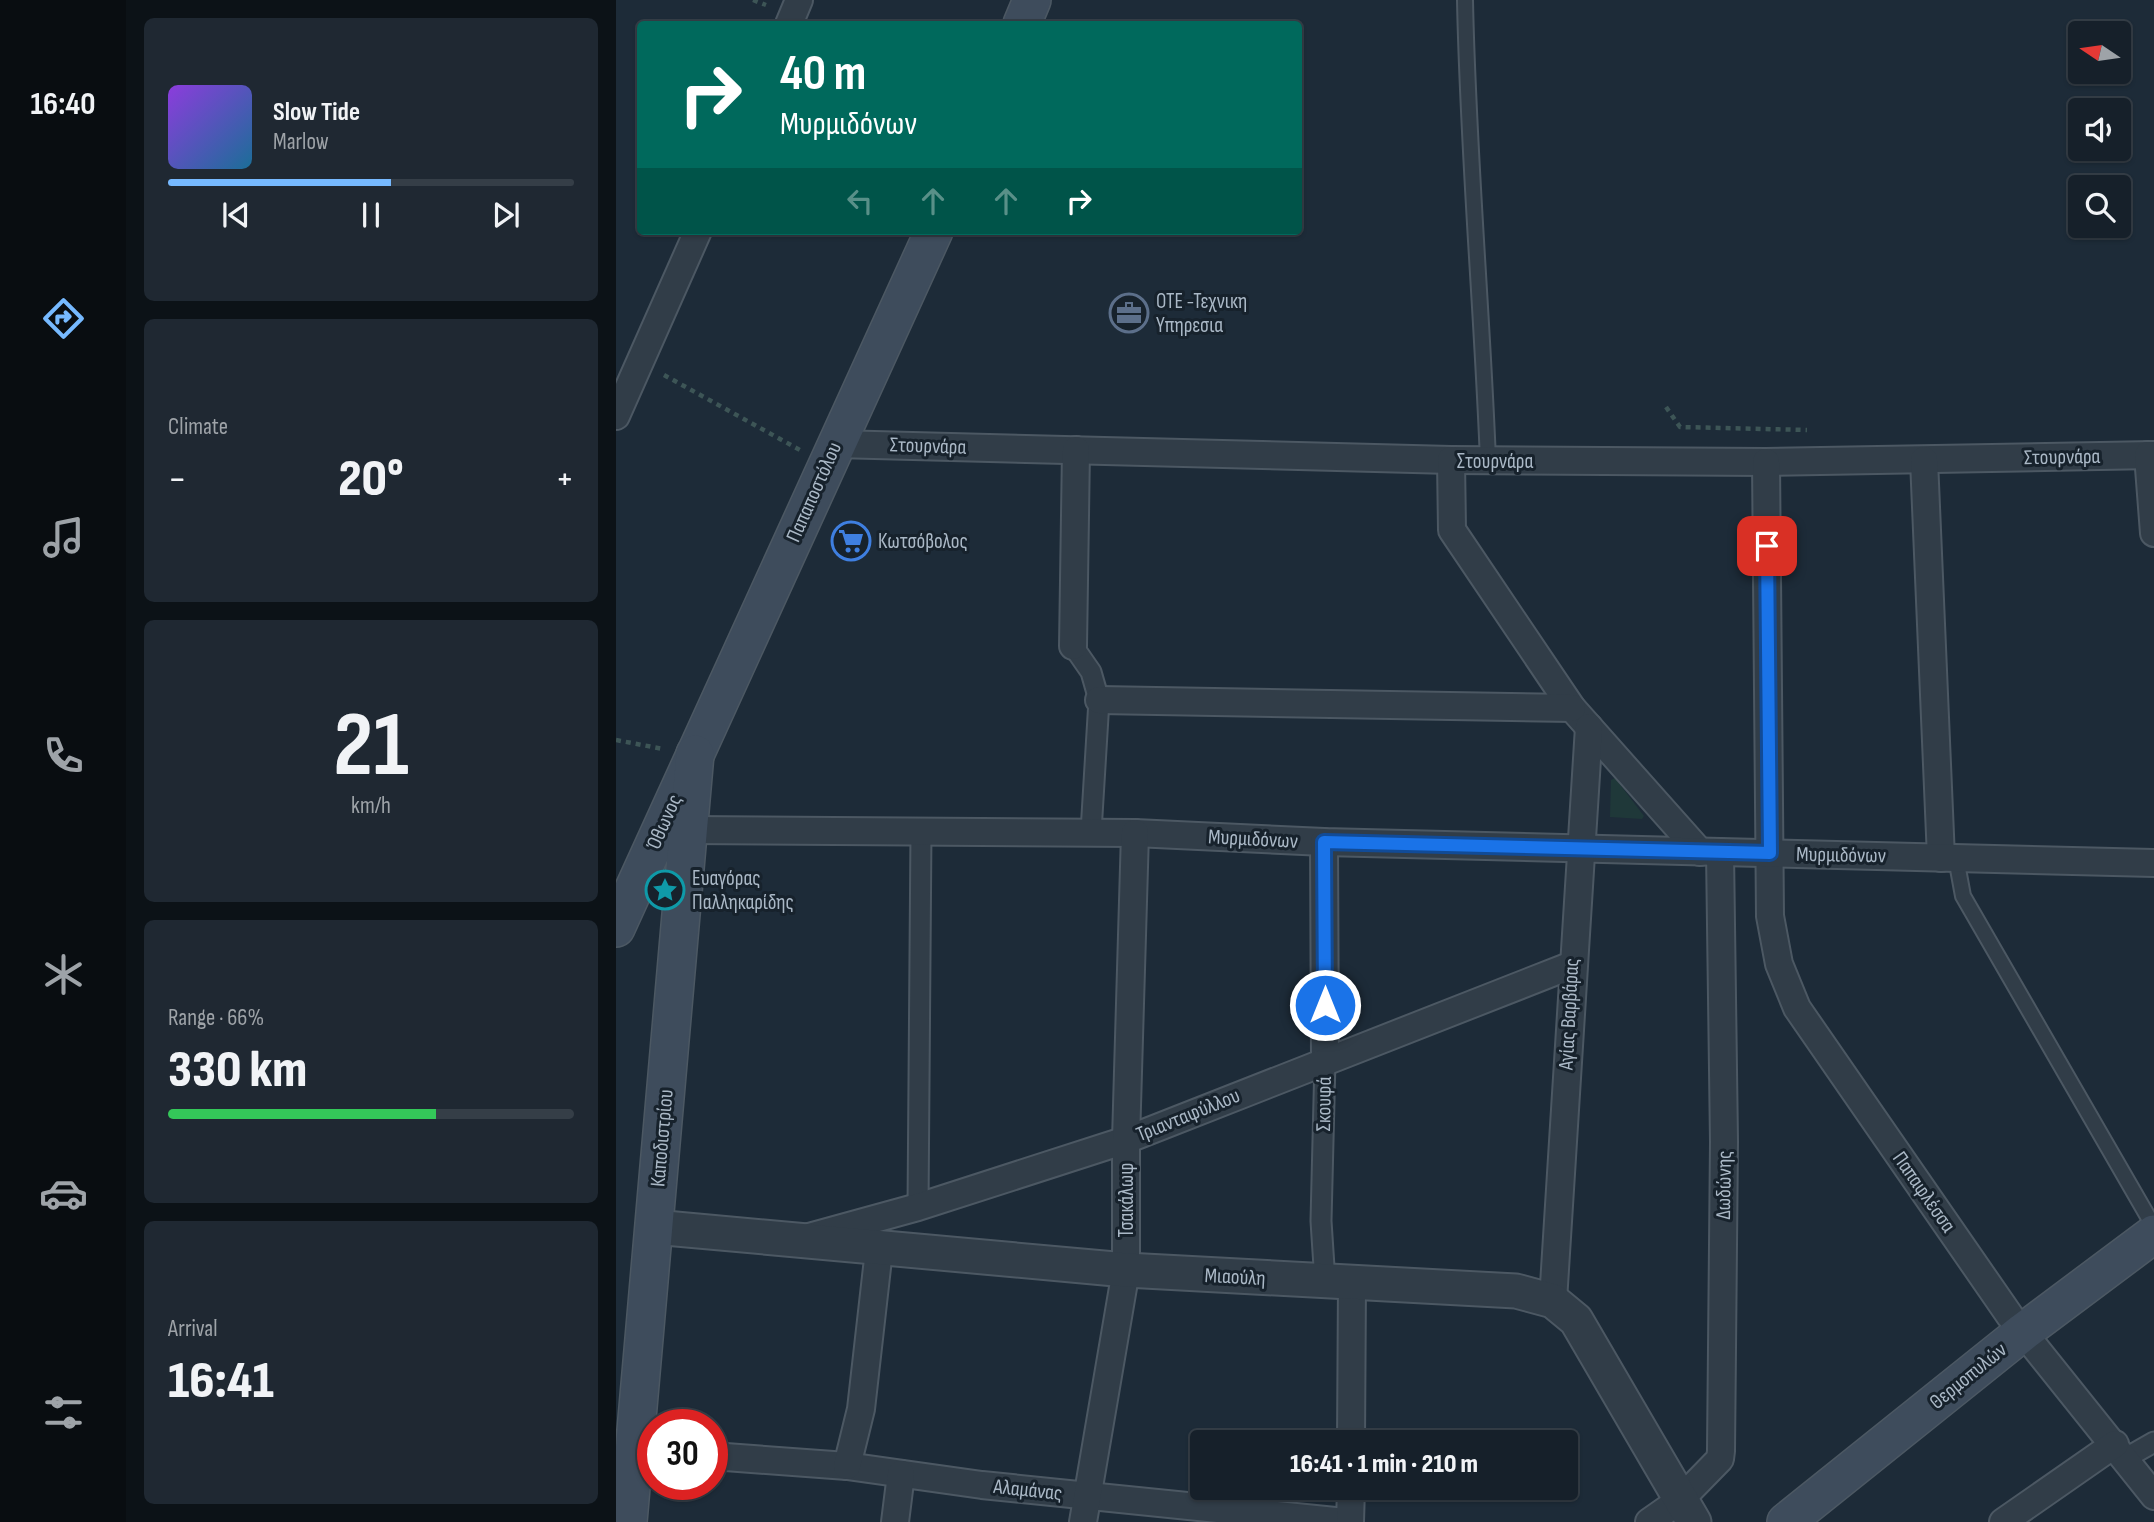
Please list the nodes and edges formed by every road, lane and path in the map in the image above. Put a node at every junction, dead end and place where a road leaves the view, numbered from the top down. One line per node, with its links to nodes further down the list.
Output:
1 (799, 0): 4 (street)
2 (1032, 0): 5 (main road)
3 (1465, 0): 15 (lane)
4 (790, 21)
5 (1024, 21)
6 (696, 235): 8 (street)
7 (932, 235): 11 (main road, Παπαποστόλου)
8 (641, 362): 9 (street); 11 (path)
9 (616, 416)
10 (1076, 450): 11 (street, Στουρνάρα); 13 (street, Στουρνάρα); 18 (street)
11 (831, 454): 22 (main road, Παπαποστόλου)
12 (2151, 455): 14 (street, Στουρνάρα); 17 (street)
13 (1451, 460): 15 (street, Στουρνάρα); 20 (street)
14 (1924, 460): 16 (street, Στουρνάρα); 31 (street)
15 (1488, 461): 16 (street, Στουρνάρα)
16 (1766, 462): 30 (street)
17 (2154, 533)
18 (1073, 646): 19 (street)
19 (1099, 700): 20 (street); 25 (street)
20 (1580, 717): 28 (street, Αγίας Βαρβάρας); 29 (street)
21 (616, 740): 22 (path)
22 (695, 754): 23 (main road, Καποδιστρίου); 33 (main road, Όθωνος)
23 (688, 830): 24 (street, Μυρμιδόνων); 34 (main road, Καποδιστρίου)
24 (921, 831): 25 (street, Μυρμιδόνων); 38 (street)
25 (1091, 832): 26 (street, Μυρμιδόνων)
26 (1135, 833): 27 (street, Μυρμιδόνων); 37 (street, Τσακάλωφ)
27 (1324, 842): 28 (street, Μυρμιδόνων); 36 (street, Σκουφά)
28 (1580, 849): 29 (street, Μυρμιδόνων); 35 (street, Αγίας Βαρβάρας)
29 (1710, 852): 30 (street, Μυρμιδόνων); 59 (street, Δωδώνης)
30 (1770, 853): 31 (street, Μυρμιδόνων); 47 (street, Παπαφλέσσα)
31 (1949, 858): 32 (street, Μυρμιδόνων); 40 (lane)
32 (2154, 863)
33 (618, 924): 34 (main road)
34 (679, 930): 39 (main road, Καποδιστρίου)
35 (1572, 965): 36 (street, Τριανταφύλλου); 46 (street, Αγίας Βαρβάρας)
36 (1325, 1059): 37 (street, Τριανταφύλλου); 45 (street, Σκουφά)
37 (1126, 1140): 38 (street, Τριανταφύλλου); 44 (street, Τσακάλωφ)
38 (918, 1207): 42 (street, Τριανταφύλλου)
39 (654, 1227): 42 (street, Μιαούλη); 48 (main road, Καποδιστρίου)
40 (2154, 1227)
41 (2154, 1234): 47 (main road, Θερμοπυλών)
42 (795, 1241): 43 (street, Μιαούλη)
43 (878, 1250): 44 (street, Μιαούλη); 53 (street)
44 (1126, 1270): 45 (street, Μιαούλη); 56 (street, Τσακάλωφ)
45 (1338, 1282): 46 (street, Μιαούλη); 49 (street, Σκουφά)
46 (1553, 1301): 59 (street, Μιαούλη)
47 (2023, 1332): 51 (street, Παπαφλέσσα); 66 (main road, Θερμοπυλών)
48 (646, 1409)
49 (1350, 1430)
50 (2154, 1441): 51 (street)
51 (2120, 1451): 57 (street, Παπαφλέσσα); 67 (street)
52 (728, 1457): 53 (street, Αλαμάνας)
53 (847, 1466): 54 (street, Αλαμάνας)
54 (901, 1474): 56 (street, Αλαμάνας); 61 (street)
55 (637, 1483): 60 (main road, Καποδιστρίου)
56 (1087, 1496): 62 (street, Τσακάλωφ); 63 (street, Αλαμάνας)
57 (2154, 1496)
58 (1350, 1500): 64 (street)
59 (1686, 1512): 65 (street)
60 (628, 1522)
61 (895, 1522)
62 (1083, 1522)
63 (1345, 1522)
64 (1350, 1522)
65 (1649, 1522)
66 (1786, 1522)
67 (2003, 1522)

